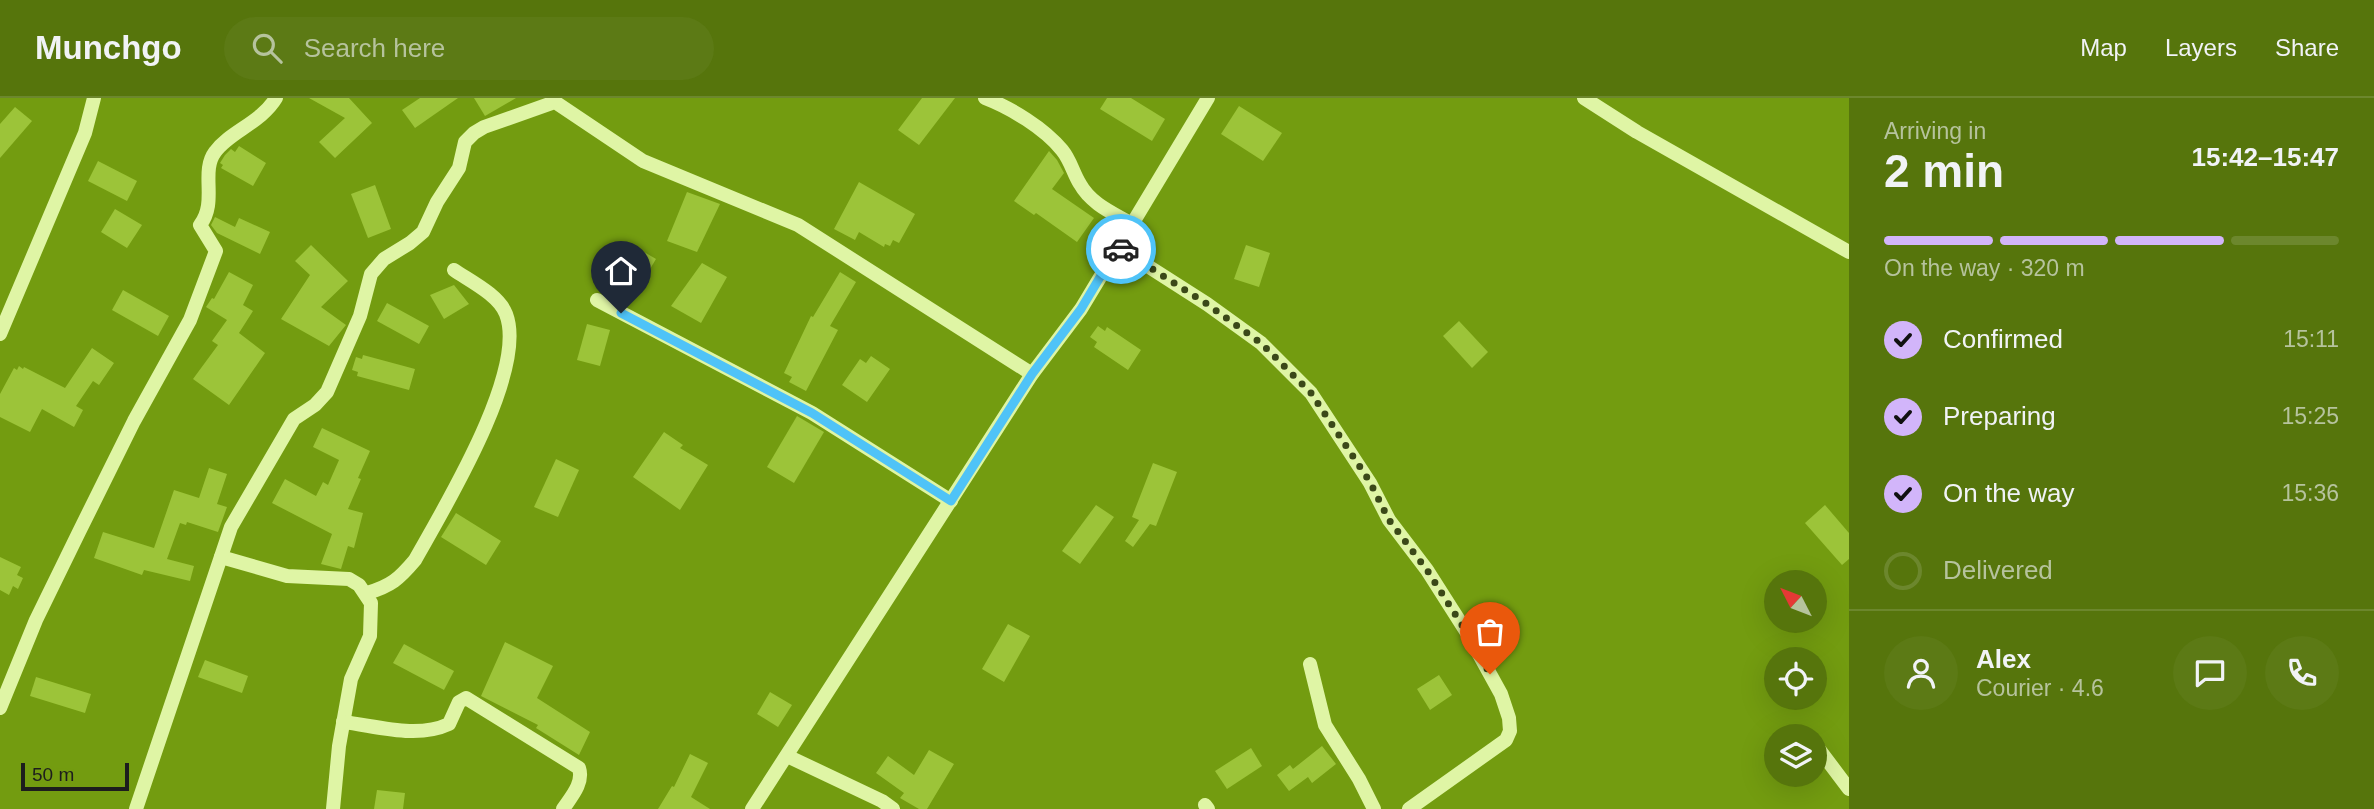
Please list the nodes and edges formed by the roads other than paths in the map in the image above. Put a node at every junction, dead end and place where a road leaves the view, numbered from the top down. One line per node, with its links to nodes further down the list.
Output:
1 (94, 98): 12 (street)
2 (276, 98): 18 (street)
3 (985, 98): 7 (street)
4 (1208, 98): 7 (street)
5 (1584, 98): 9 (street)
6 (555, 99): 13 (street); 15 (street)
7 (1132, 224): 8 (street)
8 (1118, 247): 13 (street); 29 (street)
9 (1849, 252)
10 (454, 270): 16 (street)
11 (597, 300): 14 (street)
12 (0, 334)
13 (1032, 374): 14 (street)
14 (951, 501): 20 (street)
15 (220, 557): 16 (street); 23 (street)
16 (367, 593): 19 (street)
17 (1310, 664): 28 (street)
18 (0, 708)
19 (343, 722): 24 (street); 25 (street)
20 (787, 756): 26 (street); 27 (street)
21 (1827, 760): 22 (street)
22 (1849, 789)
23 (136, 809)
24 (333, 809)
25 (563, 809)
26 (752, 809)
27 (893, 809)
28 (1374, 809)
29 (1409, 809)

